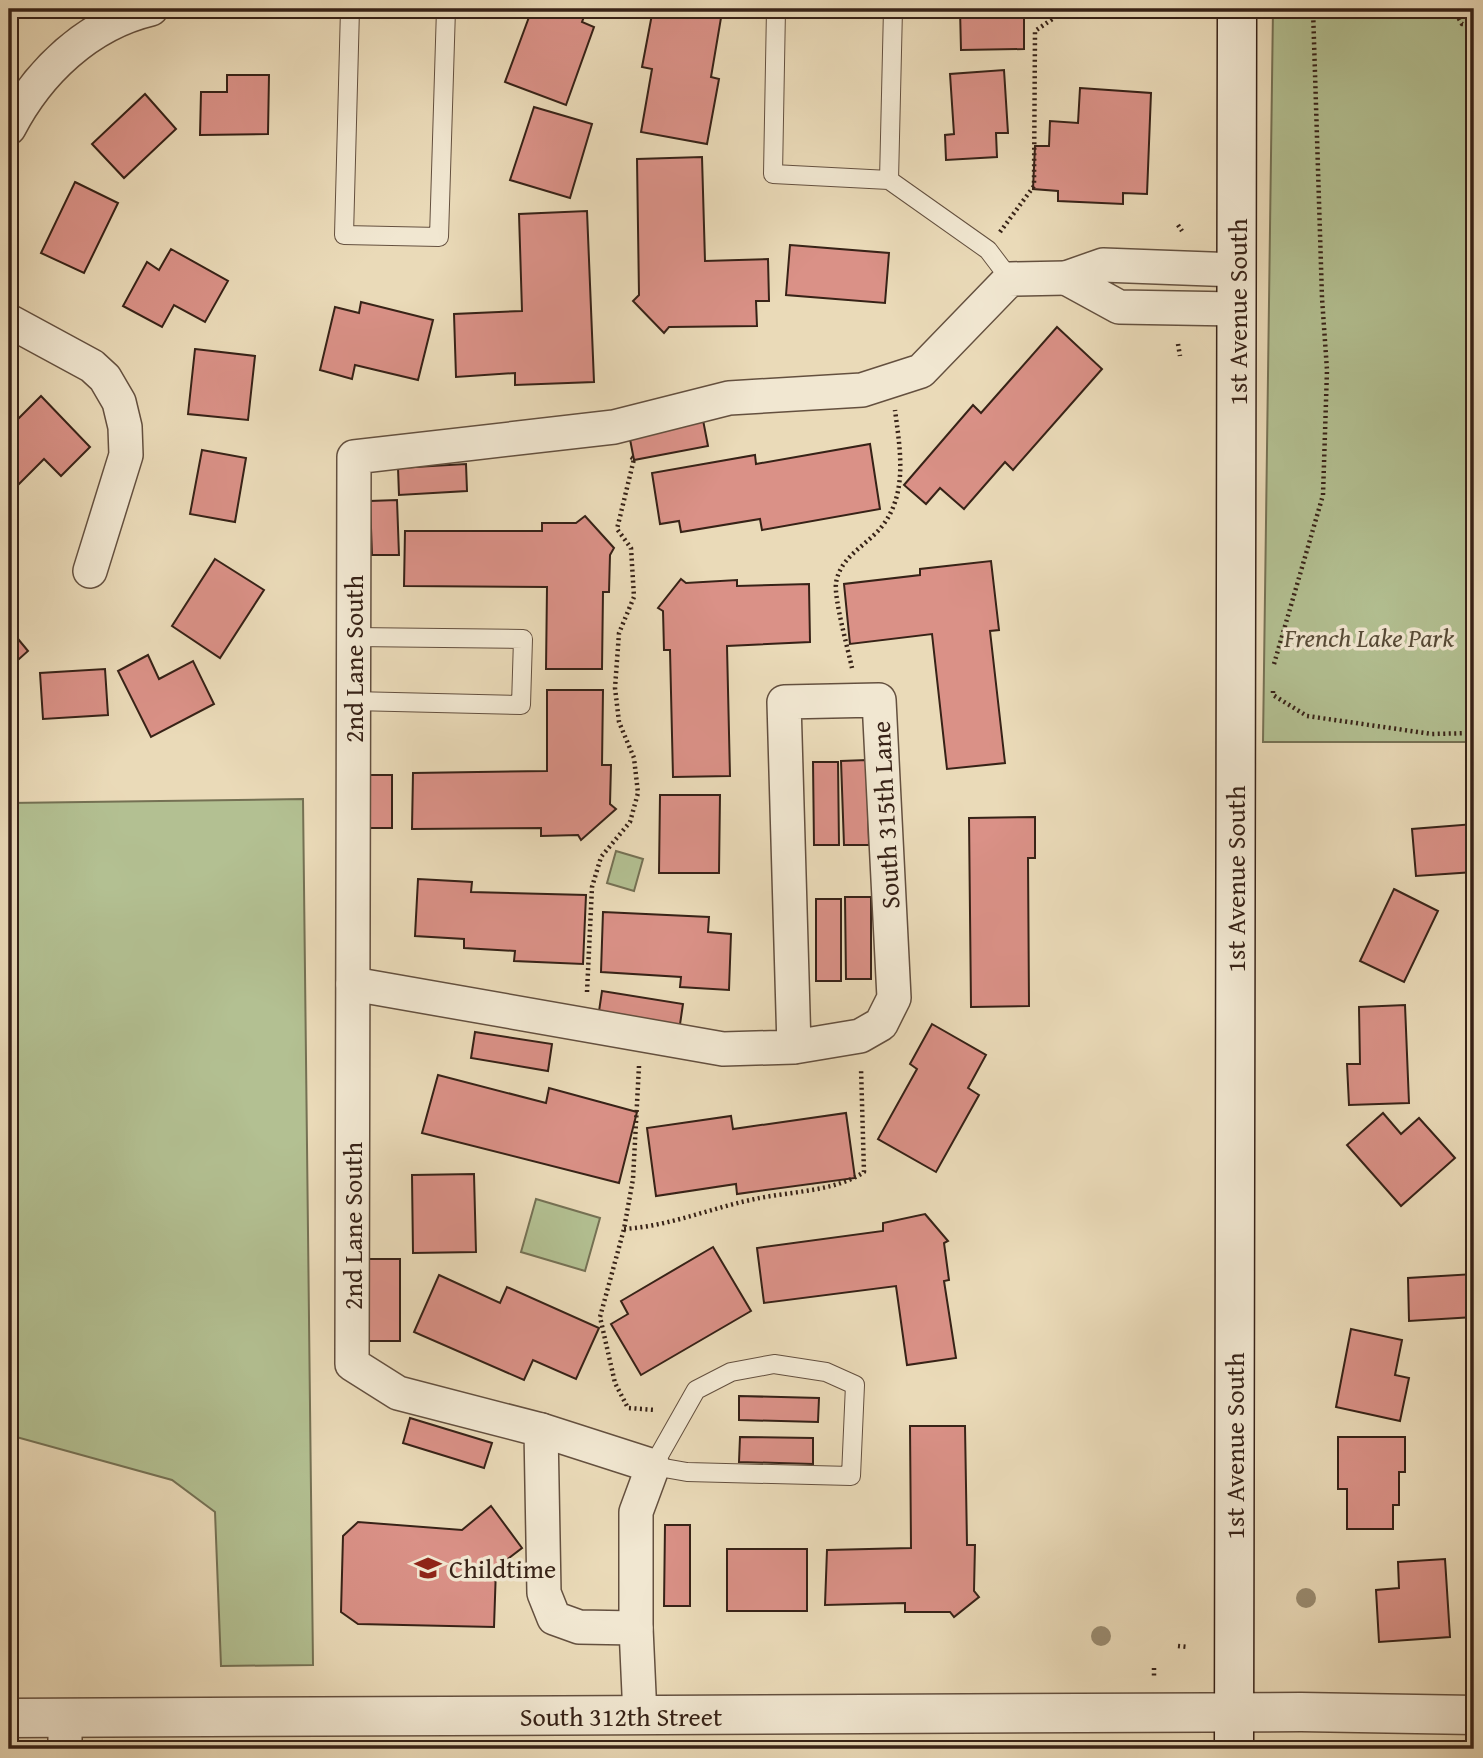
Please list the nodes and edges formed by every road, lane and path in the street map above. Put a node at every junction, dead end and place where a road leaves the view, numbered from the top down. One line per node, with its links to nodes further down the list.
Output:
1 (151, 9): 11 (street)
2 (350, 9): 3 (lane)
3 (446, 9)
4 (776, 9): 12 (lane)
5 (893, 9): 12 (lane)
6 (1067, 9): 15 (path)
7 (1237, 9): 16 (main road, 1st Avenue South)
8 (1313, 9): 27 (path)
9 (1453, 9): 10 (path)
10 (1474, 25)
11 (9, 128)
12 (889, 180): 15 (lane)
13 (1178, 225): 14 (path)
14 (1182, 231)
15 (988, 250): 18 (lane)
16 (1237, 270): 17 (street); 19 (main road, 1st Avenue South)
17 (1066, 278): 18 (street); 19 (street)
18 (1010, 279): 23 (street, 2nd Lane South)
19 (1236, 309): 49 (main road, 1st Avenue South)
20 (9, 321): 25 (street)
21 (1178, 344): 22 (path)
22 (1180, 356)
23 (890, 381): 24 (street, 2nd Lane South); 29 (path)
24 (590, 430): 26 (street, 2nd Lane South); 33 (path)
25 (90, 571)
26 (354, 637): 30 (street, 2nd Lane South); 30 (lane)
27 (1273, 673)
28 (1273, 684): 31 (path)
29 (859, 699): 35 (street, South 315th Lane); 36 (street, South 315th Lane)
30 (353, 701): 32 (street, 2nd Lane South)
31 (1474, 733)
32 (353, 984): 33 (street); 39 (street, 2nd Lane South)
33 (588, 1025): 34 (street)
34 (640, 1034): 36 (street); 37 (path)
35 (860, 1036): 36 (street); 37 (path)
36 (794, 1046)
37 (624, 1229): 38 (path)
38 (682, 1412): 40 (lane); 40 (lane)
39 (541, 1430): 40 (street, 2nd Lane South); 41 (street)
40 (653, 1466): 41 (street)
41 (636, 1628): 47 (street)
42 (1178, 1646): 43 (path)
43 (1187, 1647)
44 (1154, 1668): 45 (path)
45 (1154, 1676)
46 (1474, 1715): 49 (main road, South 312th Street)
47 (640, 1716): 49 (main road, South 312th Street); 50 (main road, South 312th Street)
48 (9, 1718): 50 (main road, South 312th Street)
49 (1234, 1731)
50 (65, 1734)

